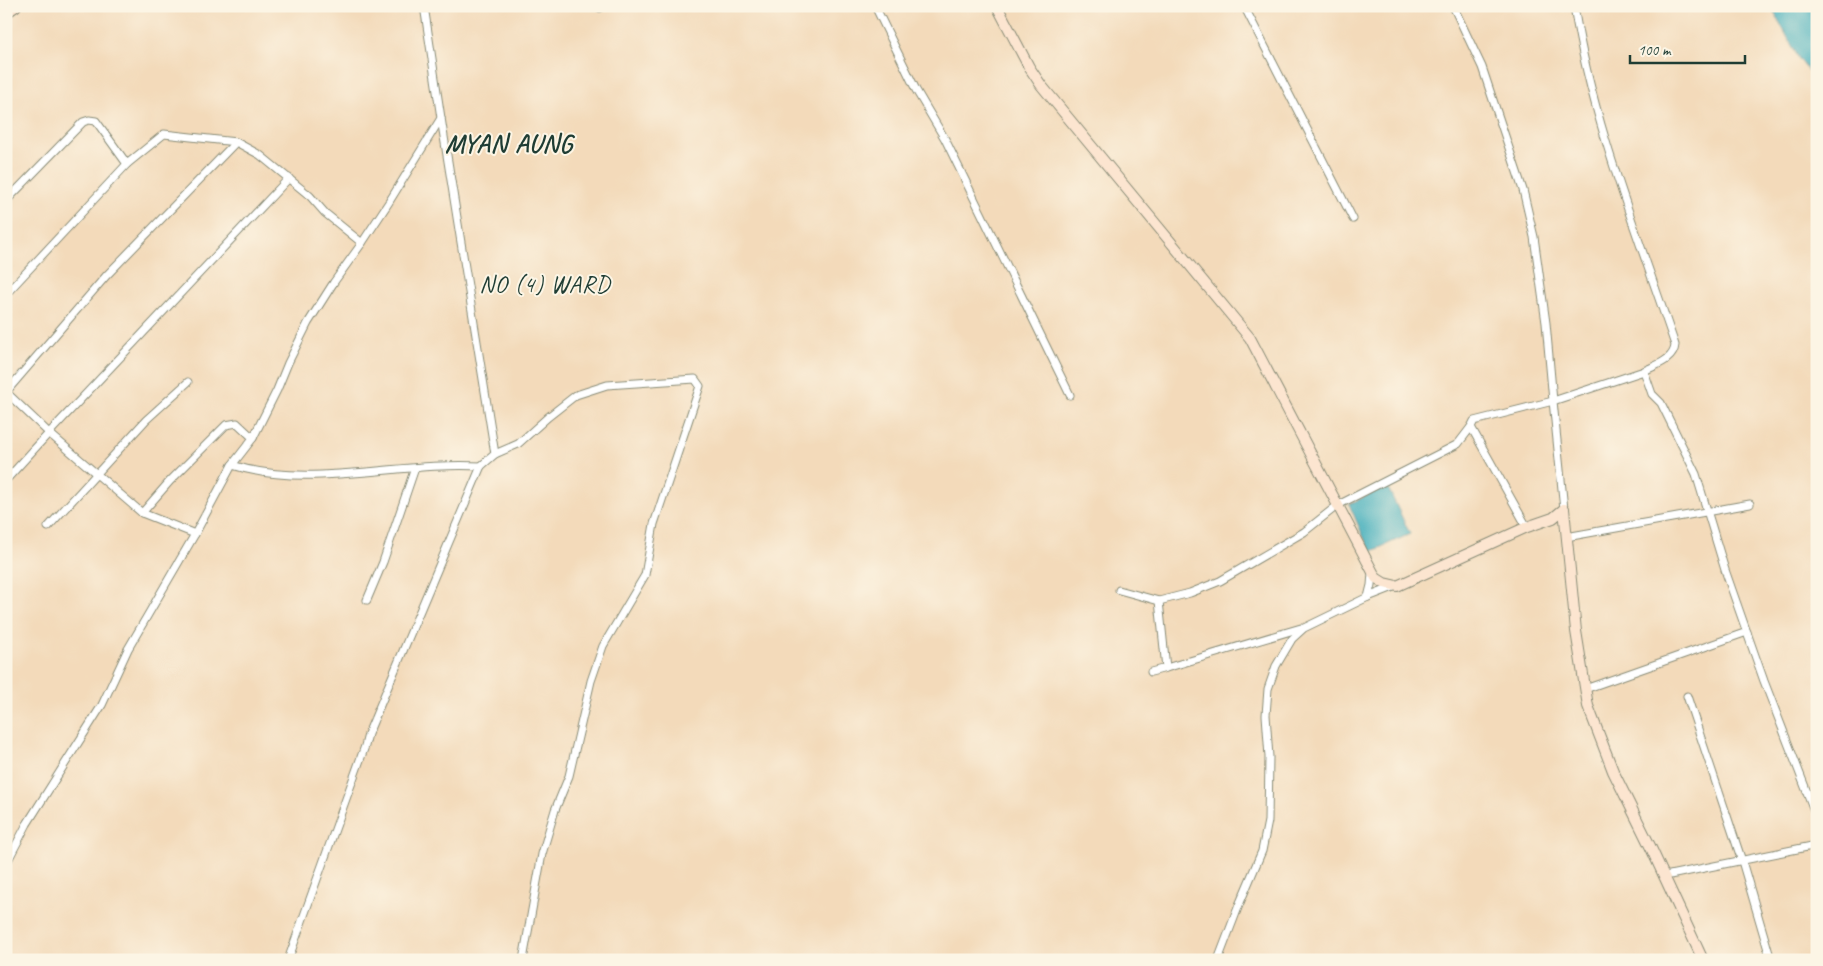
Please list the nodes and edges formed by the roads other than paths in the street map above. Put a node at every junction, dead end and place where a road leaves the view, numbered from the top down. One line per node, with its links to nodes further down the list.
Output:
1 (16, 6): 8 (street)
2 (424, 6): 9 (street)
3 (875, 6): 20 (street)
4 (997, 6): 32 (street)
5 (1244, 6): 14 (street)
6 (1454, 6): 21 (street)
7 (1574, 6): 17 (street)
8 (6, 13)
9 (441, 118): 15 (street); 25 (street)
10 (236, 142): 11 (street); 12 (street); 19 (street)
11 (128, 164): 13 (street); 16 (street)
12 (289, 178): 15 (street); 23 (street)
13 (6, 202)
14 (1353, 219)
15 (362, 243): 24 (street)
16 (6, 294)
17 (1644, 372): 21 (street); 35 (street)
18 (188, 382): 29 (street)
19 (6, 392): 23 (street)
20 (1070, 395)
21 (1553, 401): 22 (street); 33 (street)
22 (1471, 427): 32 (street); 37 (street)
23 (49, 433): 29 (street); 30 (street)
24 (253, 438): 26 (street); 34 (street)
25 (496, 454): 27 (street); 58 (street)
26 (232, 465): 28 (street); 38 (street)
27 (481, 466): 28 (street); 57 (street)
28 (415, 468): 44 (street)
29 (97, 474): 34 (street); 36 (street)
30 (6, 480)
31 (1750, 504): 35 (street)
32 (1338, 505): 40 (street); 45 (street)
33 (1564, 509): 37 (street); 39 (street)
34 (142, 513): 38 (street)
35 (1708, 513): 39 (street); 47 (street)
36 (48, 527)
37 (1527, 527): 41 (street)
38 (195, 534): 55 (street)
39 (1566, 537): 50 (street)
40 (1372, 573): 41 (street); 43 (street)
41 (1397, 586): 43 (street)
42 (1119, 590): 45 (street)
43 (1368, 597): 46 (street)
44 (367, 600)
45 (1159, 601): 48 (street)
46 (1304, 628): 48 (street); 59 (street)
47 (1747, 632): 50 (street); 52 (street)
48 (1166, 668): 49 (street)
49 (1152, 672)
50 (1586, 690): 56 (street)
51 (1687, 696): 54 (street)
52 (1817, 818)
53 (1817, 845): 54 (street)
54 (1742, 862): 56 (street); 61 (street)
55 (6, 864)
56 (1664, 876): 60 (street)
57 (288, 960)
58 (523, 960)
59 (1218, 960)
60 (1703, 960)
61 (1771, 960)

